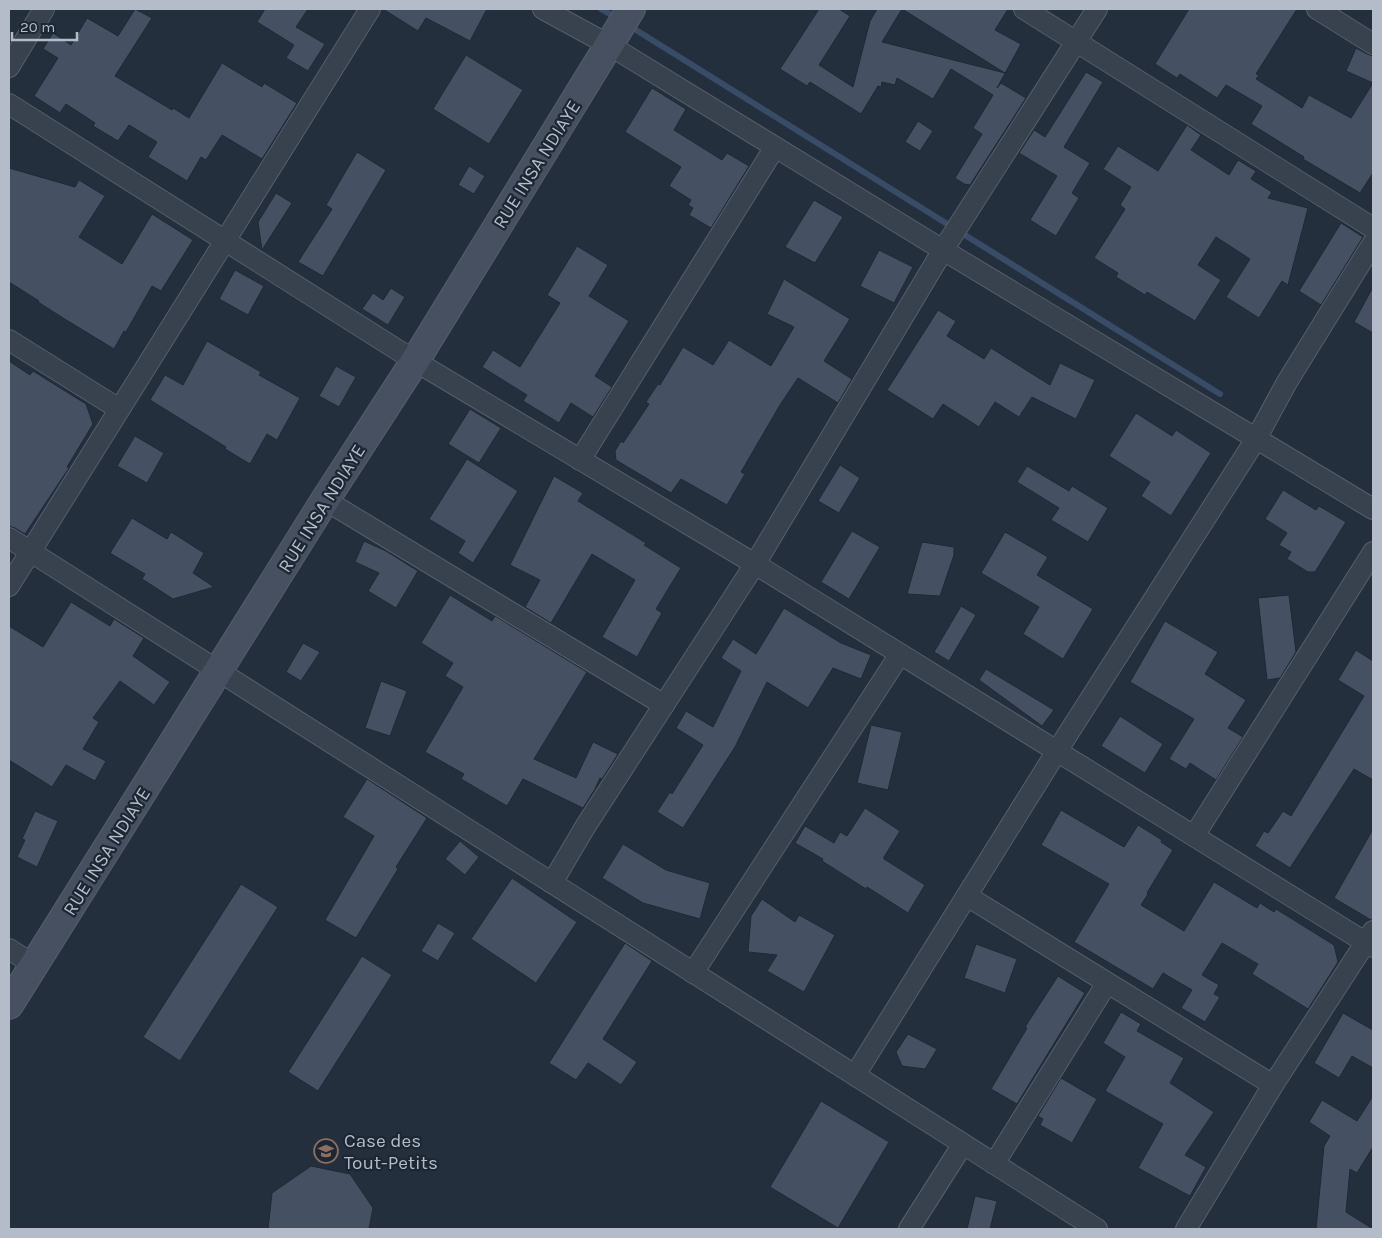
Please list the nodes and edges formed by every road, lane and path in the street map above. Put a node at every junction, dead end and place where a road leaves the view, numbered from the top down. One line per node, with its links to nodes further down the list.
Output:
1 (44, 9): 11 (street)
2 (370, 9): 15 (street)
3 (543, 9): 10 (street)
4 (631, 9): 10 (main road, RUE INSA NDIAYE)
5 (1024, 9): 8 (street)
6 (1097, 9): 8 (street)
7 (1318, 9): 9 (street)
8 (1076, 41): 14 (street); 17 (street)
9 (1373, 44)
10 (609, 45): 13 (street); 19 (main road, RUE INSA NDIAYE)
11 (9, 67)
12 (9, 104): 15 (street)
13 (775, 147): 17 (street); 22 (street)
14 (1373, 228)
15 (224, 240): 19 (street); 20 (street)
16 (1373, 243): 21 (street)
17 (943, 250): 21 (street); 28 (street)
18 (9, 340): 20 (street)
19 (415, 361): 22 (street); 23 (main road, RUE INSA NDIAYE)
20 (119, 410): 26 (street)
21 (1256, 439): 24 (street); 33 (street)
22 (580, 460): 28 (street)
23 (325, 500): 31 (main road, RUE INSA NDIAYE); 32 (street)
24 (1373, 509)
25 (9, 538): 26 (street)
26 (30, 552): 29 (street); 31 (street)
27 (1373, 552): 34 (street)
28 (755, 564): 30 (street); 32 (street)
29 (9, 586)
30 (900, 654): 33 (street); 40 (street)
31 (218, 671): 35 (street); 39 (main road, RUE INSA NDIAYE)
32 (664, 705): 35 (street)
33 (1057, 751): 34 (street); 36 (street)
34 (1194, 836): 37 (street)
35 (552, 883): 40 (street)
36 (967, 896): 41 (street); 43 (street)
37 (1371, 940): 44 (street)
38 (9, 949): 39 (street)
39 (34, 965): 42 (main road, RUE INSA NDIAYE)
40 (694, 973): 43 (street)
41 (1107, 983): 44 (street); 46 (street)
42 (9, 1005)
43 (855, 1076): 45 (street)
44 (1273, 1085): 49 (street)
45 (963, 1144): 46 (street); 47 (street)
46 (994, 1164): 48 (street)
47 (909, 1229)
48 (1097, 1229)
49 (1186, 1229)

